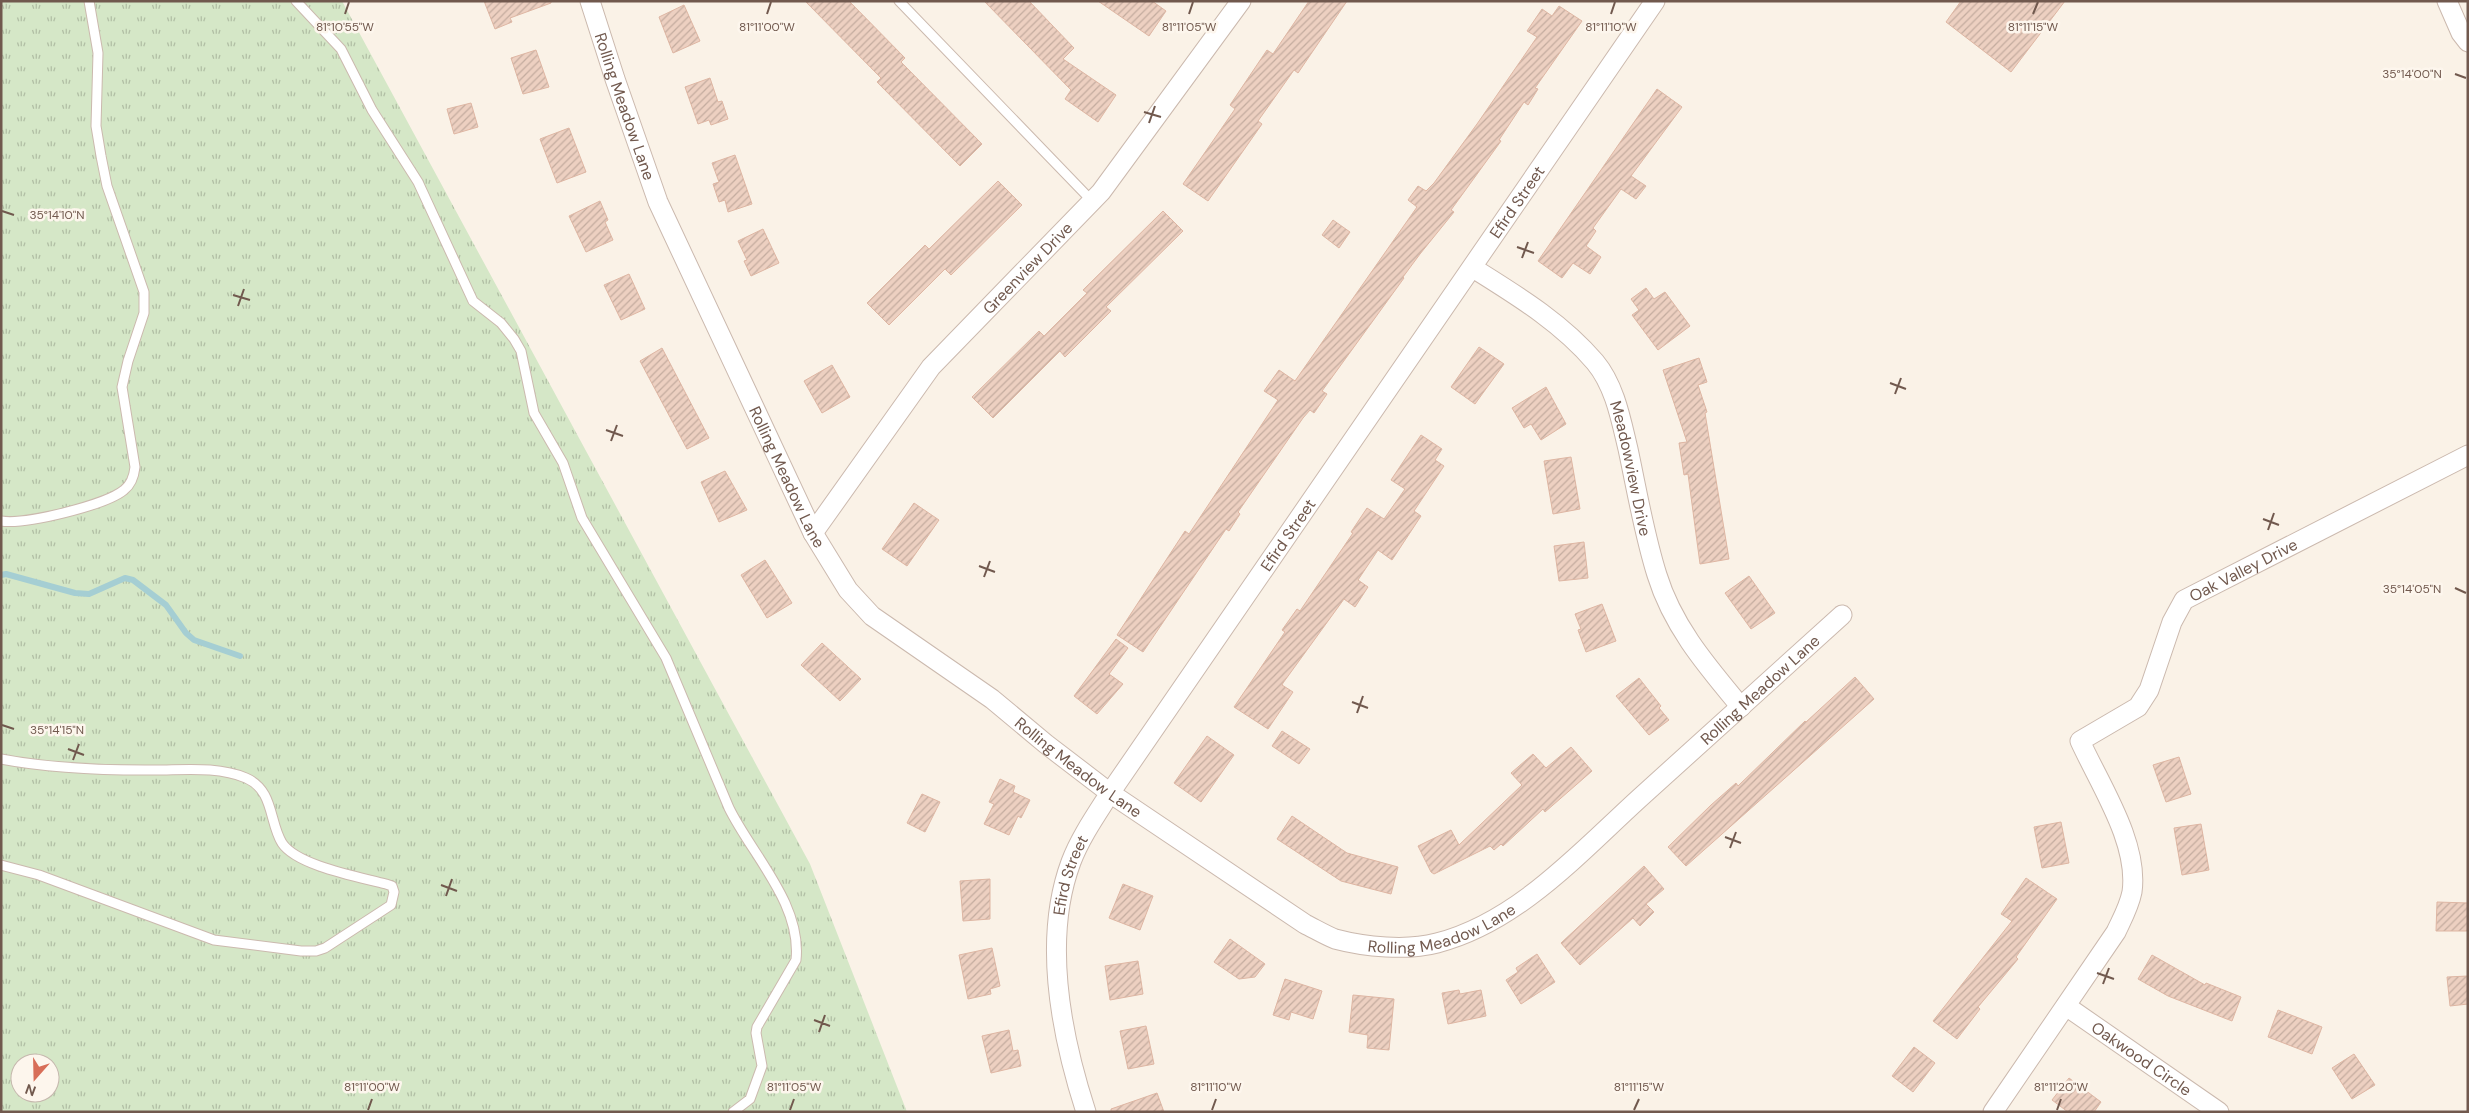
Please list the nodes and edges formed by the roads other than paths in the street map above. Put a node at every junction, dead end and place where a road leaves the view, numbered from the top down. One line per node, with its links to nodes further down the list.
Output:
1 (89, 1): 12 (lane)
2 (296, 1): 20 (lane)
3 (590, 1): 13 (street, Rolling Meadow Lane)
4 (899, 1): 9 (lane)
5 (1655, 1): 10 (street, Efird Street)
6 (2447, 1): 8 (street)
7 (1235, 3): 9 (street, Greenview Drive)
8 (2468, 42)
9 (1092, 201): 13 (street, Greenview Drive)
10 (1473, 268): 15 (street, Meadowview Drive); 17 (street, Efird Street)
11 (2468, 455): 19 (street, Oak Valley Drive)
12 (1, 521)
13 (813, 533): 17 (street, Rolling Meadow Lane)
14 (1842, 615): 15 (street, Rolling Meadow Lane)
15 (1741, 707): 17 (street, Rolling Meadow Lane)
16 (1, 759): 18 (lane)
17 (1110, 793): 21 (street, Efird Street)
18 (1, 866)
19 (2066, 1006): 22 (street, Oak Valley Drive); 23 (street, Oakwood Circle)
20 (733, 1112)
21 (1086, 1112)
22 (1993, 1112)
23 (2219, 1112)

